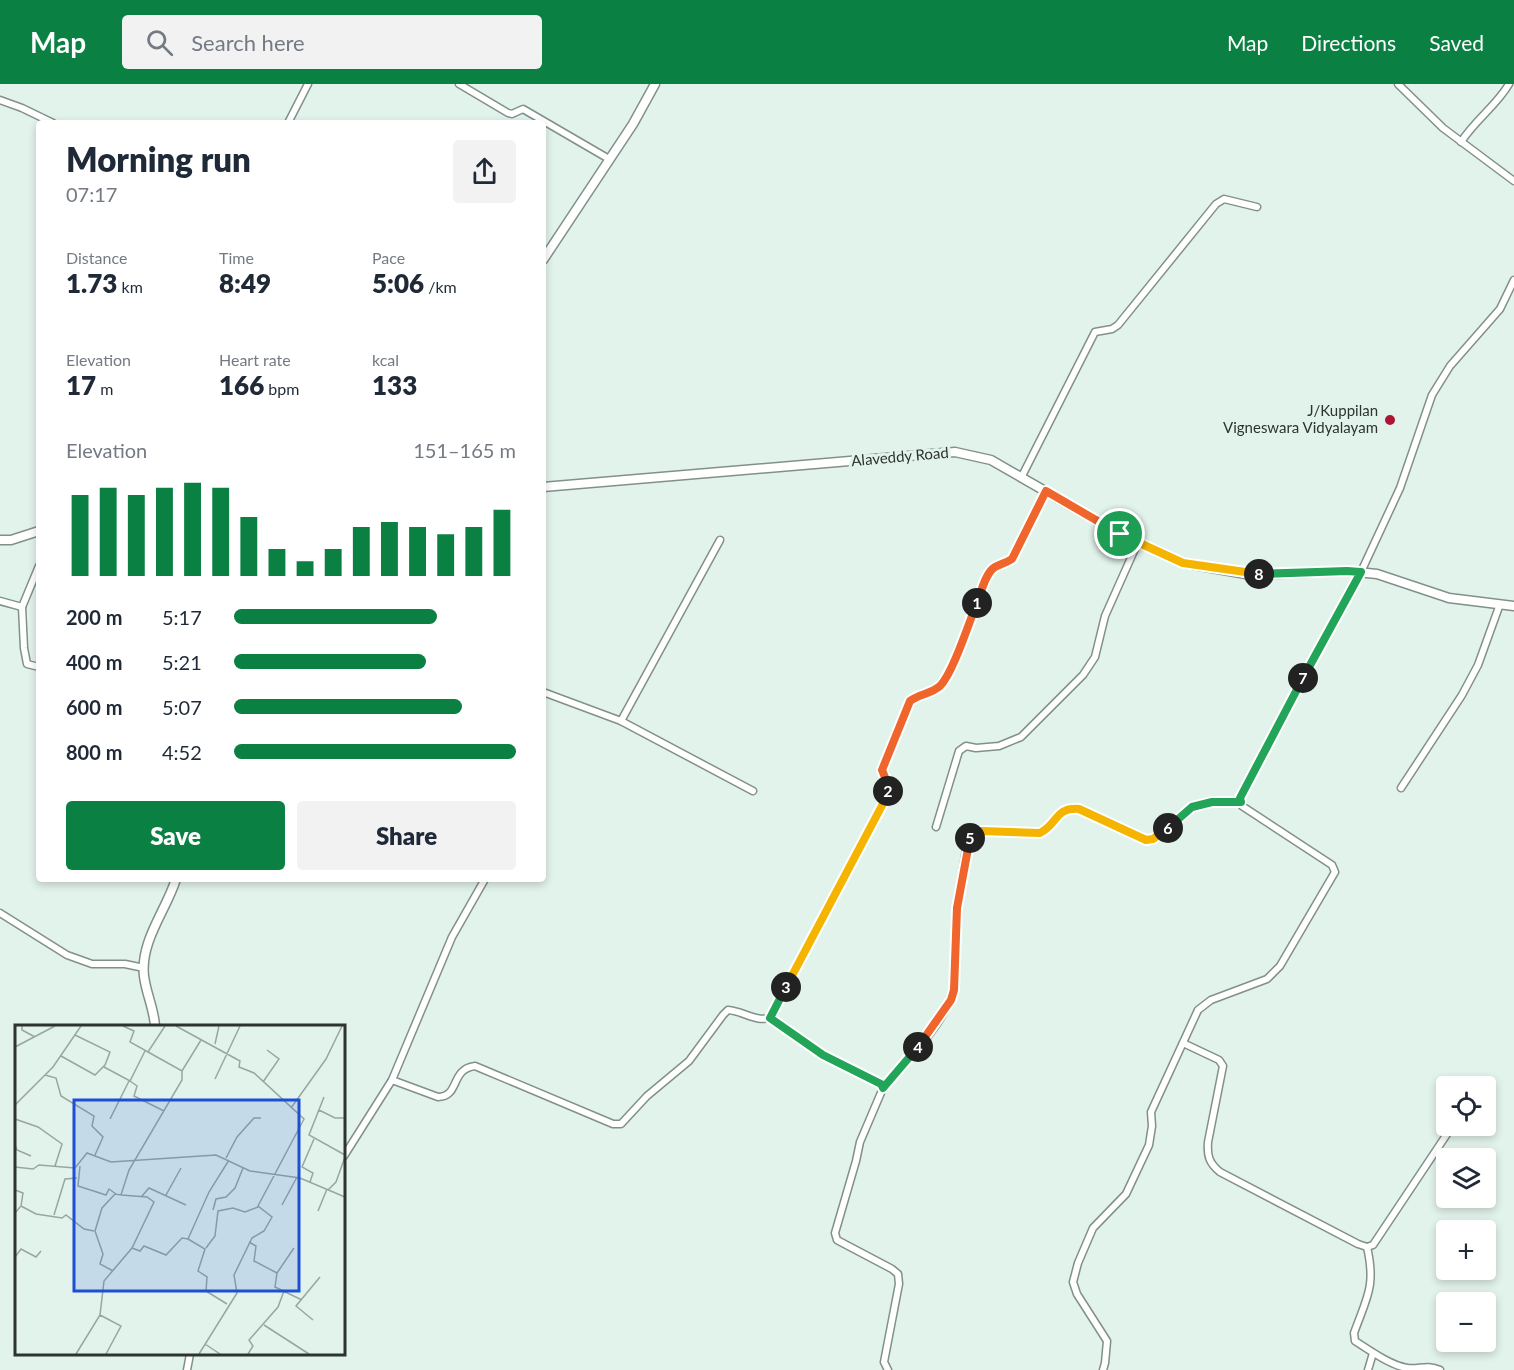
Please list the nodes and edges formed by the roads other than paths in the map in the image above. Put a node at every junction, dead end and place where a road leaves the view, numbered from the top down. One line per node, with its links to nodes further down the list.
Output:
1 (308, 84): 8 (street)
2 (459, 84): 9 (street)
3 (654, 84): 12 (street)
4 (1398, 84): 11 (street)
5 (1509, 84): 11 (street)
6 (0, 100): 7 (street)
7 (47, 120)
8 (290, 120)
9 (542, 120)
10 (546, 122): 12 (street)
11 (1461, 142): 13 (street)
12 (609, 159): 15 (street)
13 (1514, 181)
14 (1257, 207): 17 (street)
15 (546, 255)
16 (1514, 280): 24 (street)
17 (1022, 478): 18 (street, Alaveddy Road); 19 (street, Alaveddy Road)
18 (546, 487)
19 (1046, 491): 23 (street, Alaveddy Road); 41 (street)
20 (36, 532): 21 (street)
21 (0, 540)
22 (720, 540): 32 (street)
23 (1138, 542): 24 (street, Alaveddy Road); 36 (street)
24 (1361, 572): 27 (street, Alaveddy Road); 35 (street)
25 (36, 573): 29 (street)
26 (0, 601): 29 (street)
27 (1500, 604): 28 (street, Alaveddy Road); 33 (street)
28 (1514, 606)
29 (22, 607): 30 (street)
30 (36, 666)
31 (546, 693): 32 (street)
32 (621, 721): 34 (street)
33 (1401, 788)
34 (753, 791)
35 (1241, 802): 43 (street); 45 (street)
36 (936, 827)
37 (175, 882): 40 (street)
38 (483, 882): 44 (street)
39 (0, 913): 40 (street)
40 (144, 968): 42 (street)
41 (770, 1018): 44 (street); 45 (street)
42 (155, 1025)
43 (1183, 1042): 48 (street); 54 (street)
44 (392, 1080): 47 (street)
45 (883, 1088): 53 (street)
46 (1446, 1136): 48 (street)
47 (345, 1154)
48 (1367, 1247): 49 (street)
49 (1373, 1353): 51 (street); 55 (street)
50 (190, 1355): 52 (street)
51 (1413, 1369): 56 (street)
52 (187, 1370)
53 (888, 1370)
54 (1102, 1370)
55 (1368, 1370)
56 (1440, 1370)

